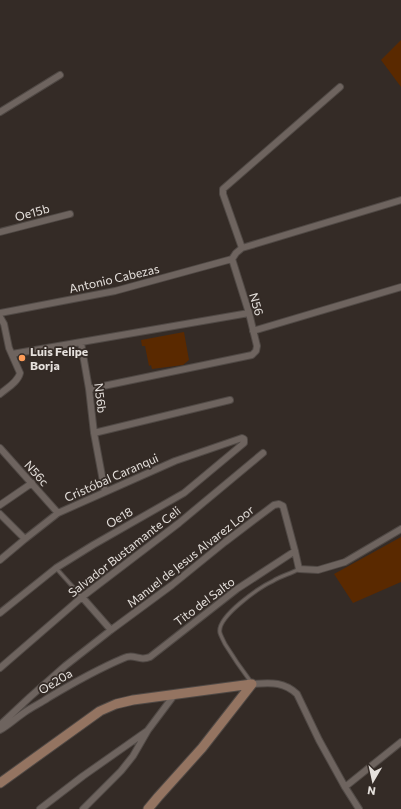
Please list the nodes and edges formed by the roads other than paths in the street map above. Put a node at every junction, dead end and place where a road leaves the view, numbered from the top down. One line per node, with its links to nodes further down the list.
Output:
1 (60, 75): 3 (street)
2 (340, 87): 7 (street)
3 (0, 112)
4 (401, 200): 7 (street)
5 (70, 214): 6 (street, Oe15b)
6 (0, 232)
7 (242, 248): 8 (street)
8 (232, 259): 10 (street, Antonio Cabezas); 11 (street, N56)
9 (401, 287): 13 (street)
10 (0, 313)
11 (249, 313): 13 (street, N56); 16 (street)
12 (0, 317): 14 (street)
13 (253, 331): 18 (street, N56)
14 (6, 335): 15 (street); 17 (street)
15 (0, 340)
16 (81, 343): 17 (street); 18 (street, N56b)
17 (12, 354): 19 (street)
18 (89, 389): 21 (street, N56b)
19 (0, 394)
20 (230, 400): 21 (street)
21 (94, 433): 26 (street)
22 (244, 439): 26 (street, Cristóbal Caranqui); 34 (street, Oe18)
23 (0, 448): 25 (street, N56c)
24 (263, 453): 36 (street, Salvador Bustamante Celi)
25 (32, 483): 27 (street); 28 (street, N56c)
26 (105, 492): 28 (street, Cristóbal Caranqui)
27 (0, 505)
28 (58, 513): 31 (street, Cristóbal Caranqui)
29 (0, 514): 31 (street)
30 (401, 529): 35 (street)
31 (25, 539): 33 (street, Cristóbal Caranqui)
32 (295, 551): 35 (street); 38 (street, Manuel de Jesus Alvarez Loor); 39 (street, Tito del Salto)
33 (0, 560)
34 (56, 568): 36 (lane); 37 (street, Oe18)
35 (298, 569): 41 (lane)
36 (82, 597): 38 (street); 40 (street, Salvador Bustamante Celi)
37 (0, 613)
38 (111, 630): 43 (street, Manuel de Jesus Alvarez Loor)
39 (126, 657): 44 (street, Oe20a)
40 (0, 668)
41 (252, 684): 42 (street); 48 (street); 51 (street)
42 (174, 694): 45 (street); 47 (street)
43 (0, 725)
44 (0, 730)
45 (148, 730): 49 (street); 50 (street)
46 (401, 742): 48 (street)
47 (0, 784)
48 (345, 787): 52 (street)
49 (40, 809)
50 (83, 809)
51 (148, 809)
52 (359, 809)

